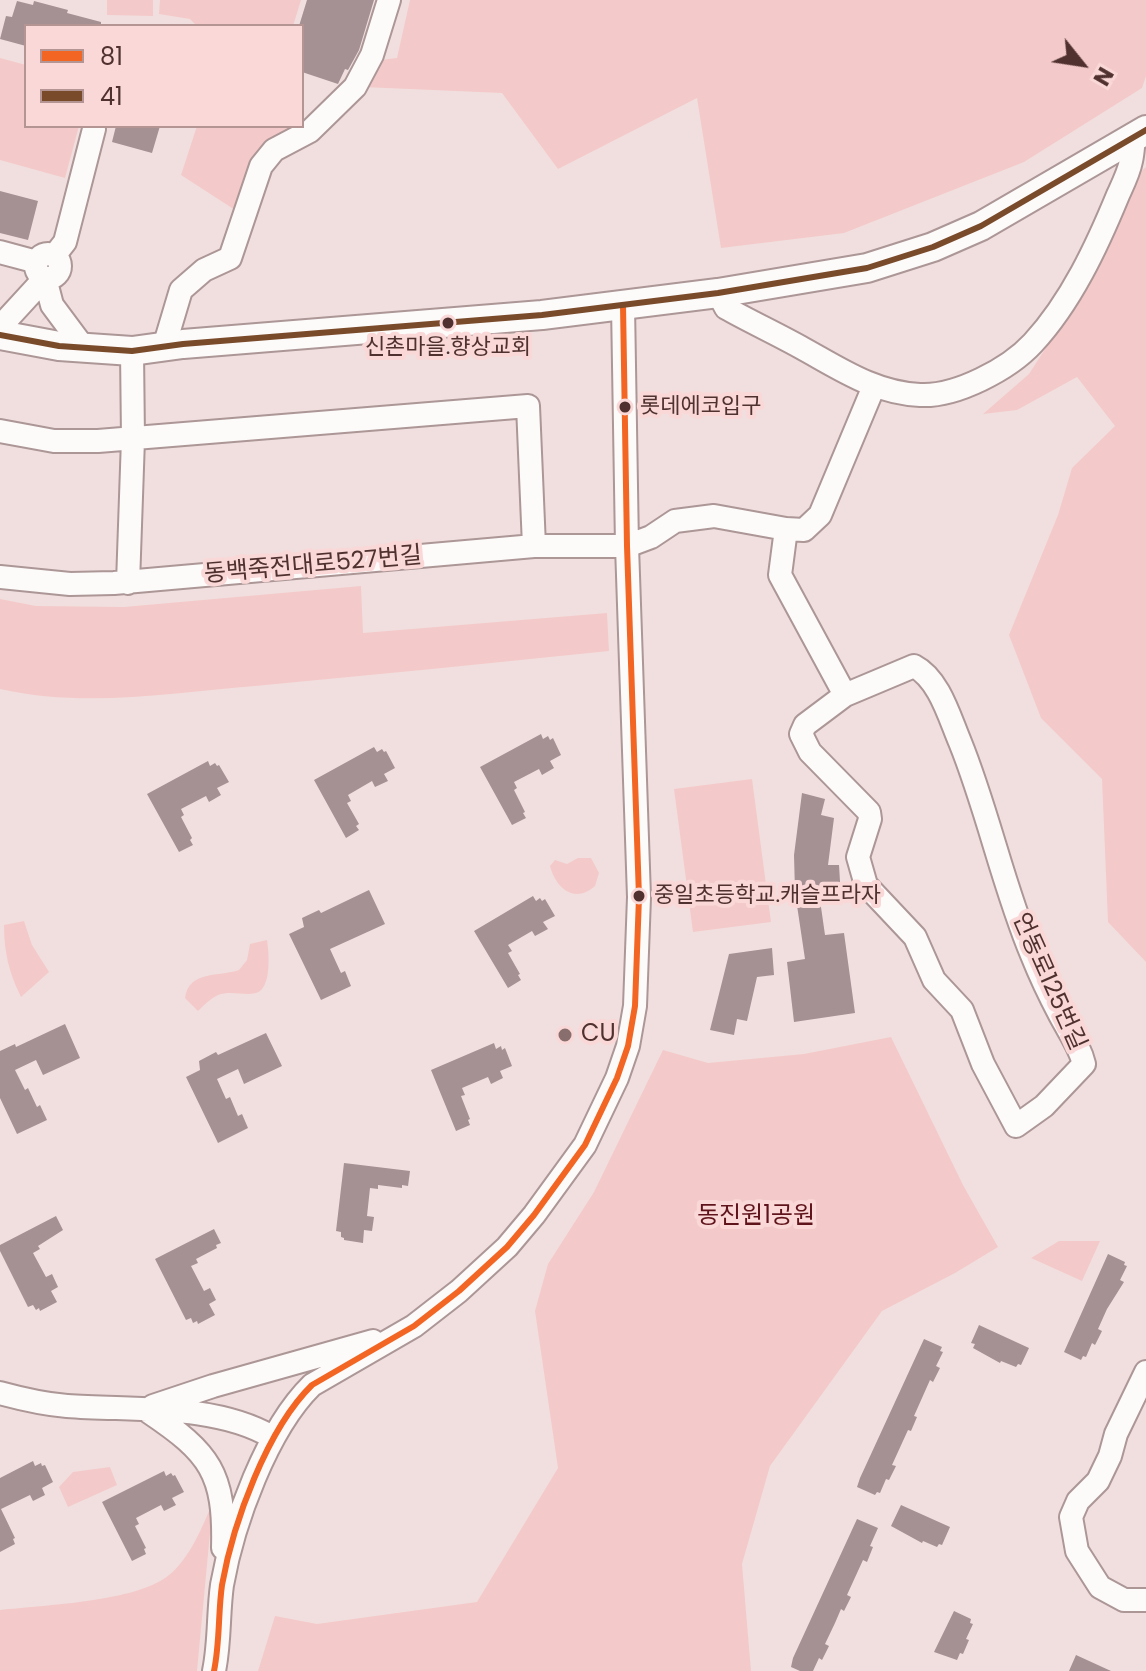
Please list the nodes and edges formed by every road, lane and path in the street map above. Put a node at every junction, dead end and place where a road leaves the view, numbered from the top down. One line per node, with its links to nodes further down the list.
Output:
1 (389, 0): 10 (street)
2 (94, 129): 5 (street)
3 (1140, 133): 6 (main road); 13 (street)
4 (0, 252): 5 (street)
5 (45, 265): 8 (street); 11 (street)
6 (718, 293): 7 (main road); 13 (street)
7 (623, 305): 10 (main road); 18 (street)
8 (0, 327)
9 (0, 335): 11 (main road)
10 (164, 347): 12 (main road)
11 (84, 348): 12 (main road)
12 (132, 351): 15 (street)
13 (874, 386): 16 (street)
14 (0, 431): 15 (street)
15 (133, 439): 17 (street); 20 (street)
16 (786, 529): 18 (street); 21 (street)
17 (534, 546): 18 (street, 동백죽전대로527번길); 20 (street, 동백죽전대로527번길)
18 (627, 546): 22 (street)
19 (0, 577): 20 (street, 동백죽전대로527번길)
20 (128, 583)
21 (845, 695): 21 (street, 언동로125번길)
22 (402, 1334): 25 (street); 26 (street)
23 (1146, 1372): 28 (street)
24 (0, 1393): 25 (street)
25 (144, 1409): 26 (street); 27 (street)
26 (272, 1437): 27 (street)
27 (222, 1589): 29 (street)
28 (1146, 1600)
29 (214, 1671)

